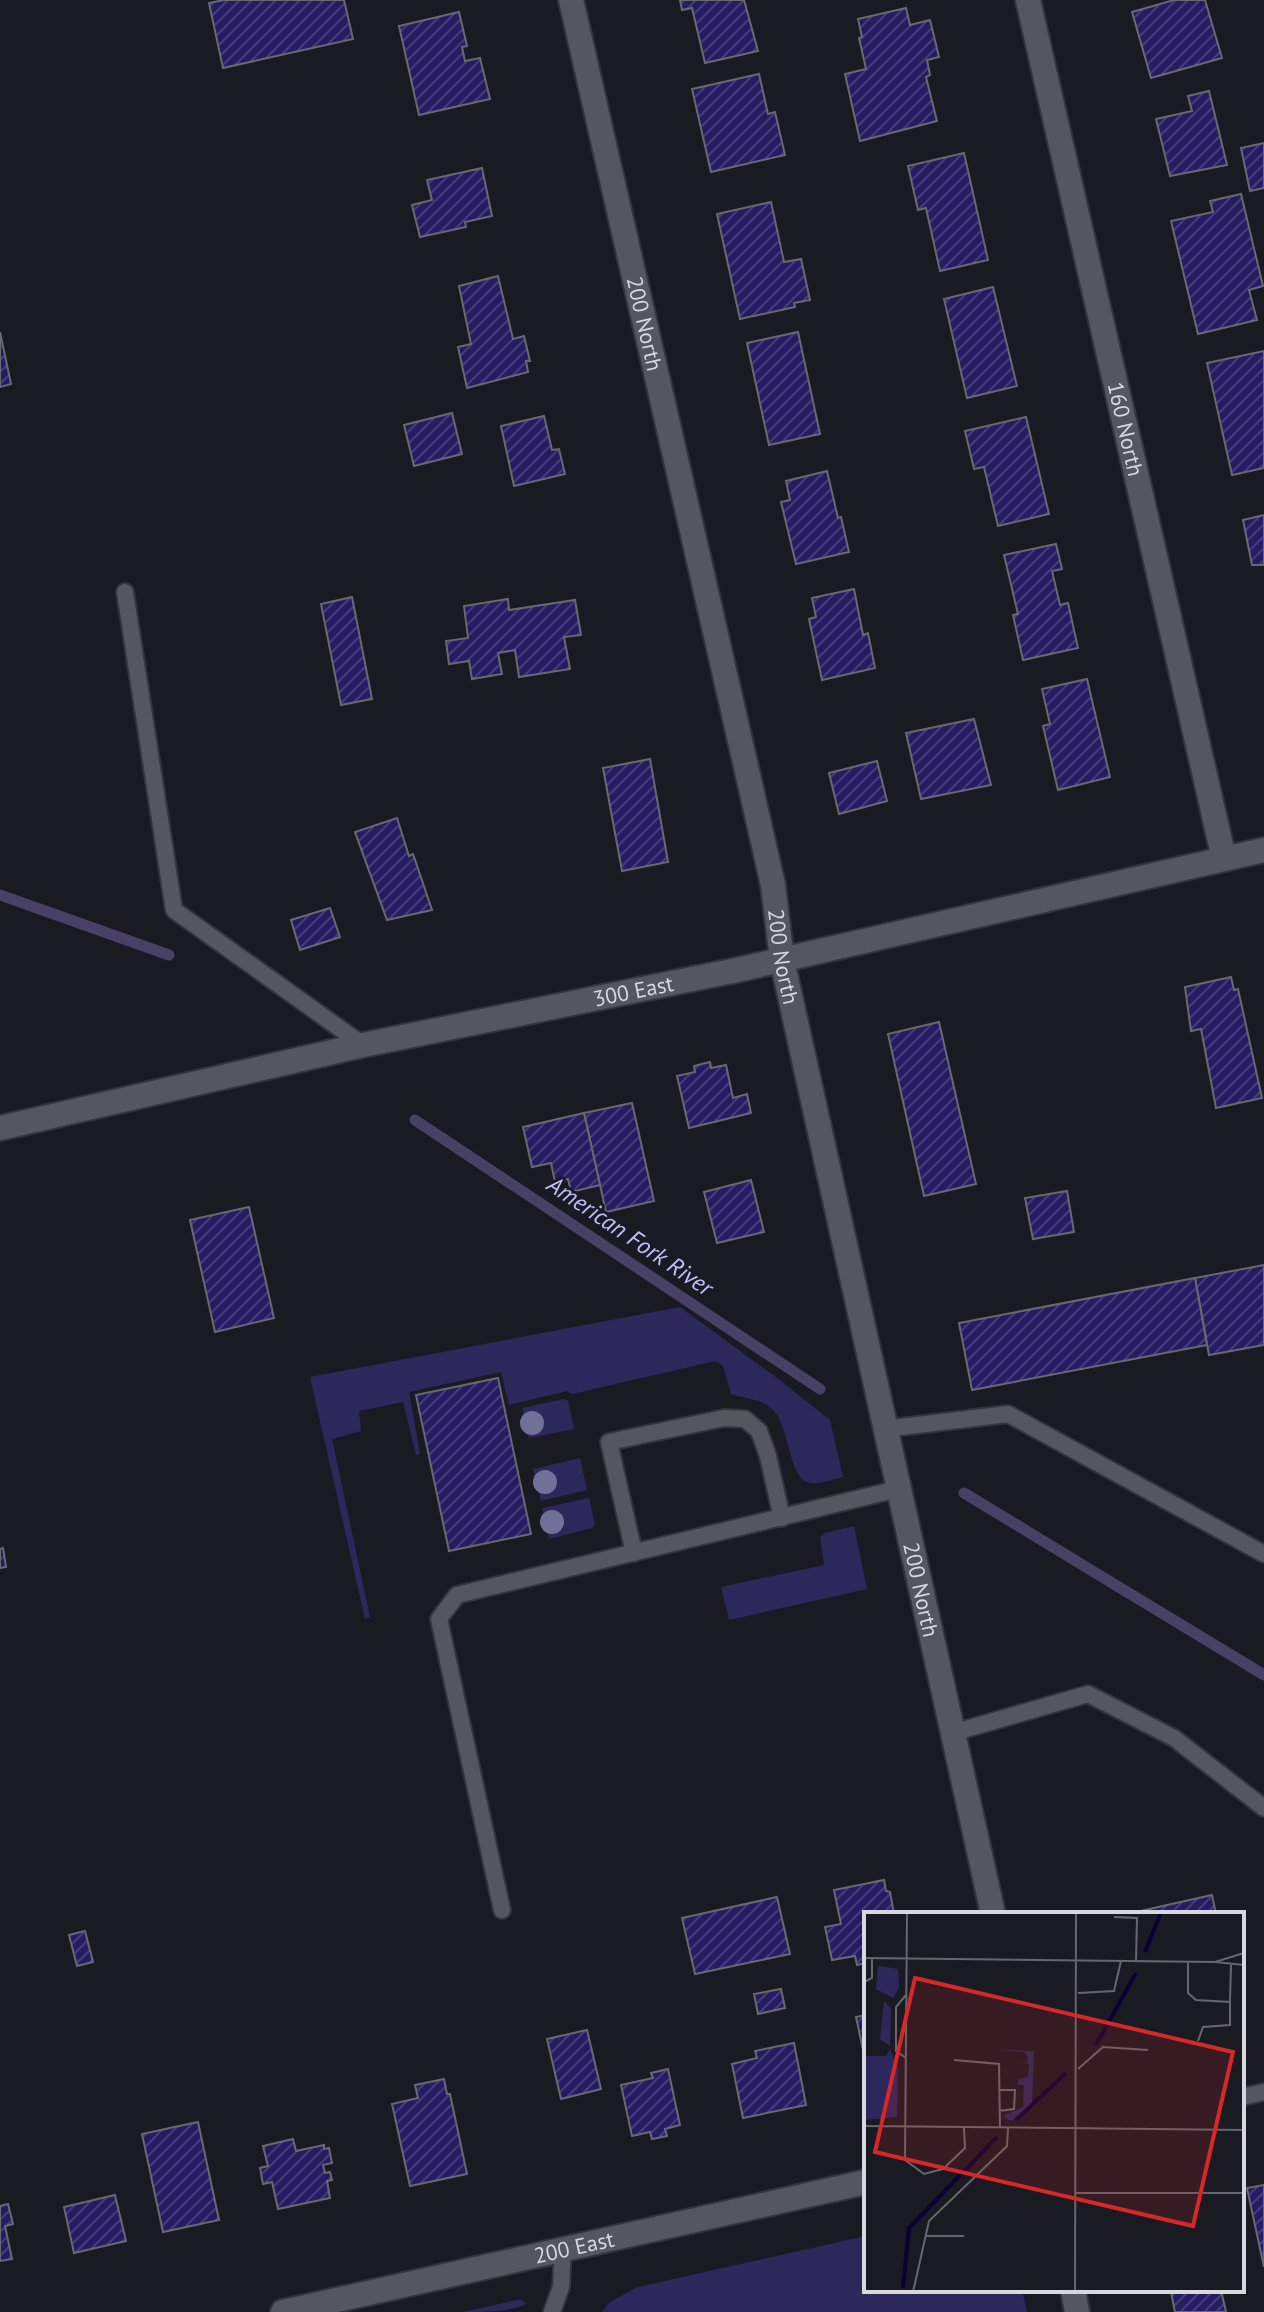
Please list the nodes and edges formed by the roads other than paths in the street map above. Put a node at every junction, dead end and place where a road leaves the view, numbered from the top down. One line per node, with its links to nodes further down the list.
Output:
1 (571, 0): 6 (street, 200 North)
2 (1028, 0): 5 (street, 160 North)
3 (125, 592): 7 (lane)
4 (1264, 850): 5 (street, 300 East)
5 (1224, 859): 6 (street, 300 East)
6 (782, 960): 7 (street, 300 East); 9 (street, 200 North)
7 (363, 1045): 8 (street, 300 East)
8 (0, 1128)
9 (884, 1429): 10 (street, 200 North); 13 (lane)
10 (898, 1489): 11 (lane); 14 (street, 200 North)
11 (782, 1518): 12 (lane); 12 (lane)
12 (634, 1553): 16 (lane)
13 (1264, 1554)
14 (952, 1733): 15 (lane); 17 (street, 200 North)
15 (1264, 1808)
16 (502, 1910)
17 (993, 1912)
18 (1264, 2092): 19 (lane)
19 (1244, 2097)
20 (864, 2182): 21 (street, 200 East)
21 (563, 2250): 23 (street, 200 East); 24 (lane)
22 (1073, 2292): 25 (street)
23 (283, 2312)
24 (552, 2312)
25 (1077, 2312)

